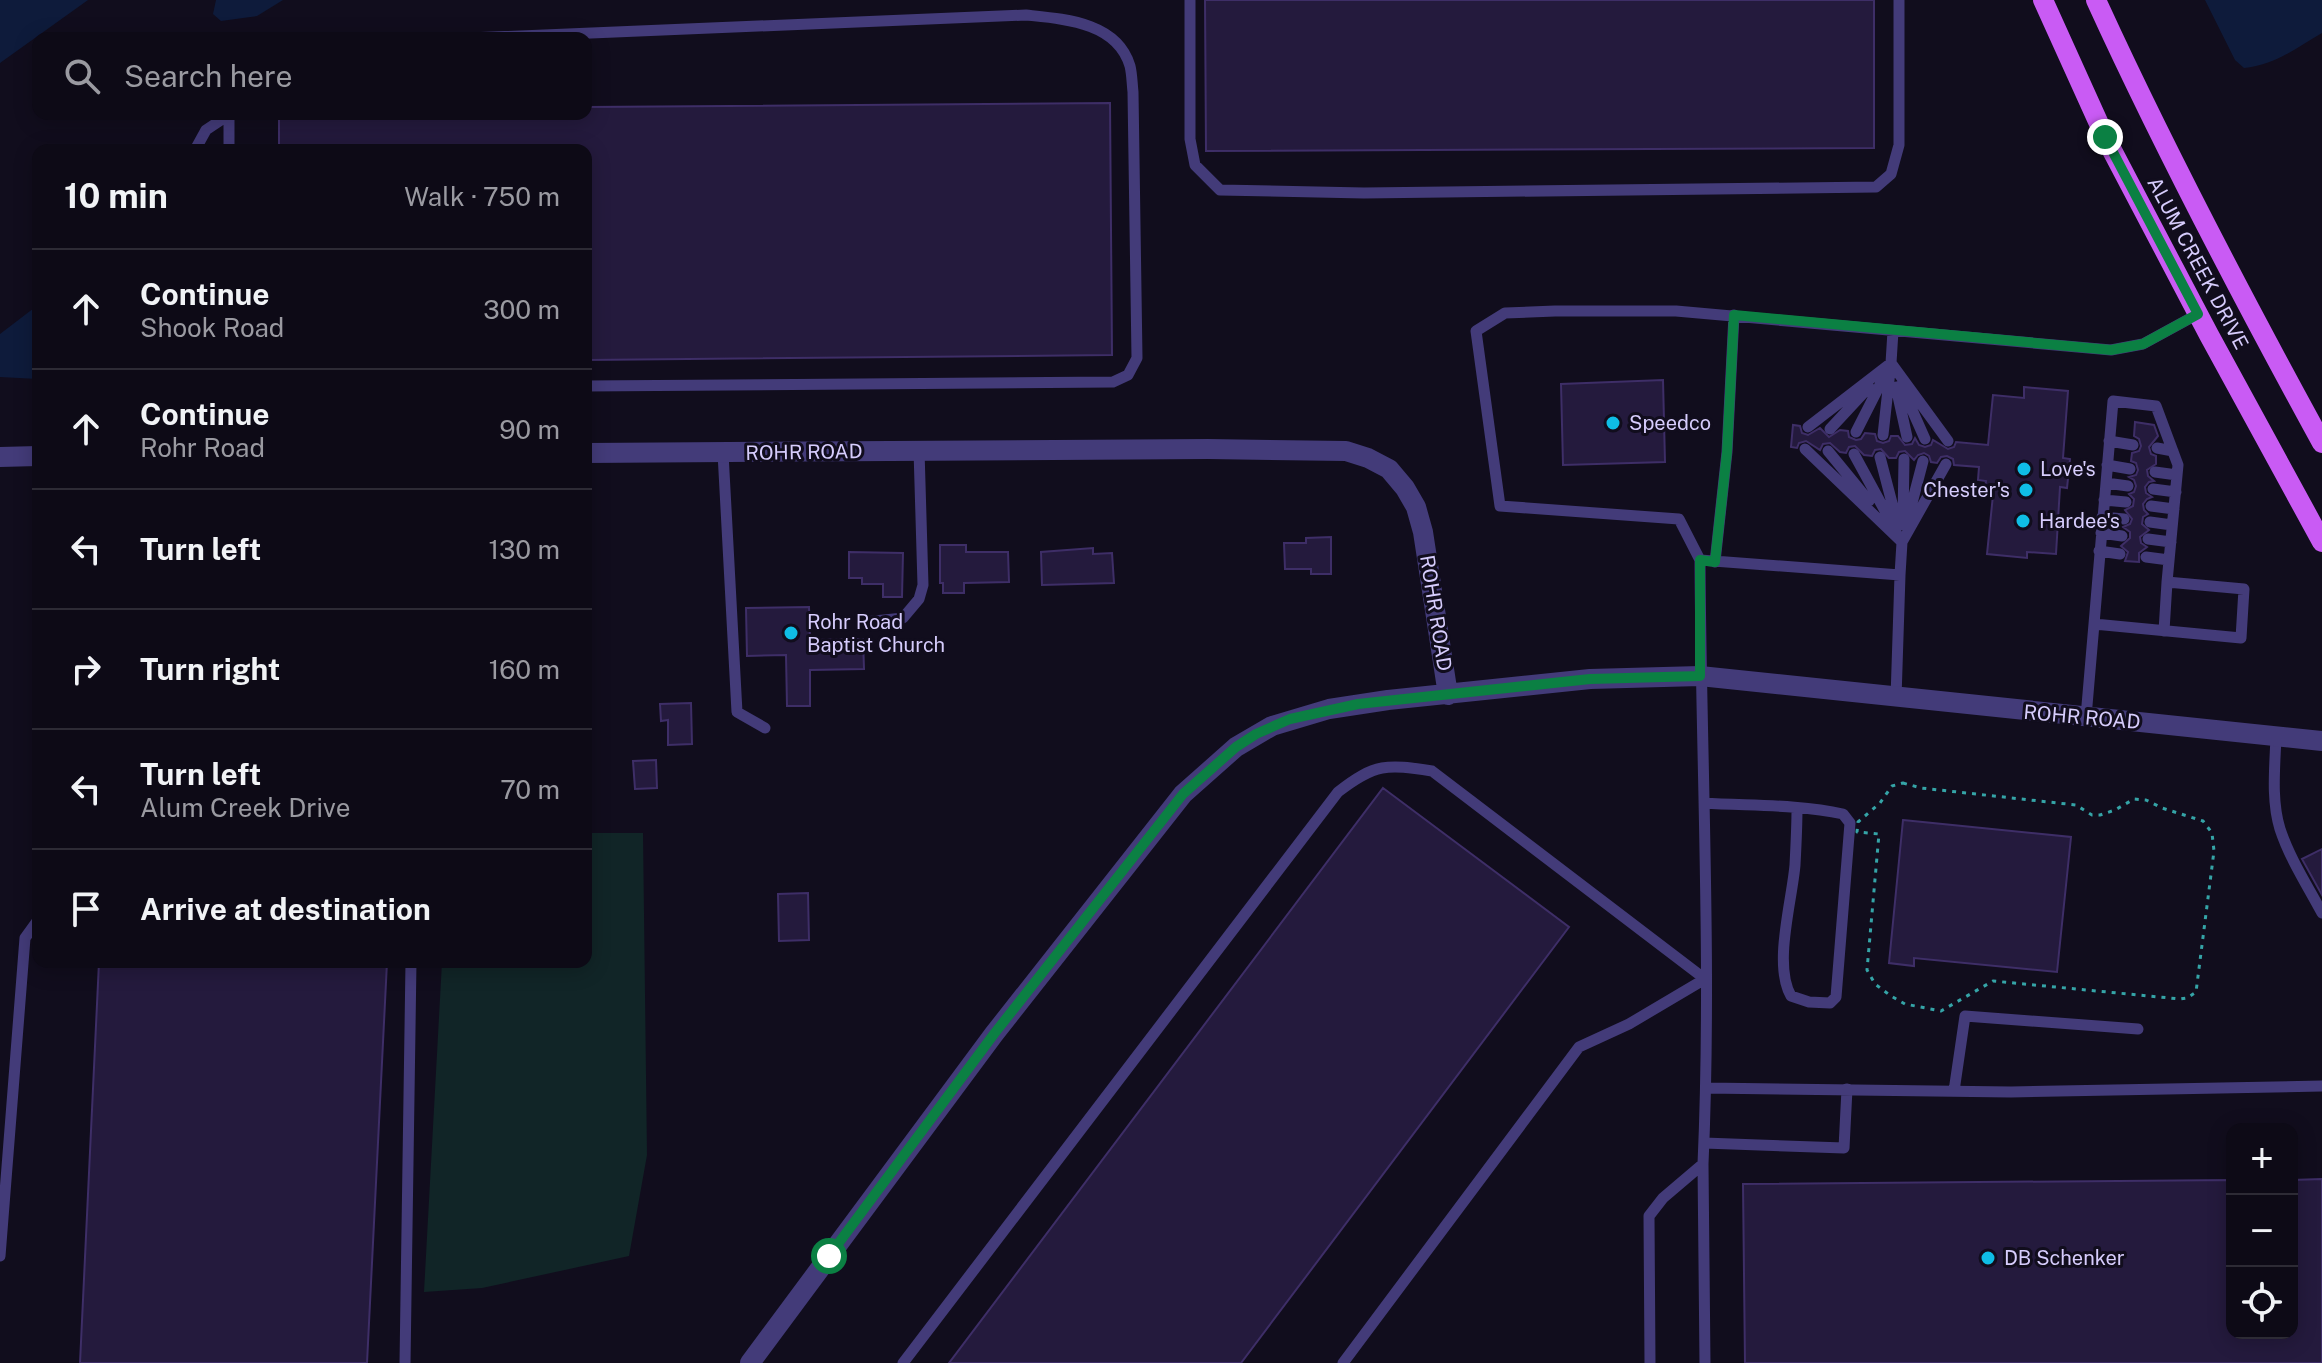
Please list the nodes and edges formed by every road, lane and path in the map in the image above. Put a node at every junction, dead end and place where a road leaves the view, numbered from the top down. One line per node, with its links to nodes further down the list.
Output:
1 (1190, 0): 2 (lane)
2 (1899, 0)
3 (2043, 0): 10 (main road, ALUM CREEK DRIVE)
4 (2096, 0): 23 (main road, ALUM CREEK DRIVE)
5 (592, 33): 14 (lane)
6 (220, 120): 8 (lane)
7 (229, 120): 9 (lane)
8 (198, 144)
9 (229, 144)
10 (2198, 314): 12 (lane); 60 (main road, ALUM CREEK DRIVE)
11 (1734, 315): 12 (lane); 64 (lane); 66 (lane)
12 (1893, 331): 13 (lane)
13 (1891, 363): 15 (lane); 16 (lane); 17 (lane); 18 (lane); 19 (lane); 20 (lane); 21 (lane)
14 (592, 386)
15 (1808, 427)
16 (1830, 429)
17 (1856, 432)
18 (1883, 435)
19 (1907, 437)
20 (1925, 439)
21 (1948, 441)
22 (2109, 441): 24 (lane); 29 (lane); 39 (lane)
23 (2322, 443)
24 (2133, 445)
25 (2157, 448): 29 (lane)
26 (1805, 449): 58 (lane)
27 (919, 450): 31 (street, ROHR ROAD); 69 (lane); 73 (street, ROHR ROAD)
28 (1828, 451): 58 (lane)
29 (2173, 451): 42 (lane)
30 (592, 453): 31 (street, ROHR ROAD)
31 (723, 453): 76 (lane)
32 (1854, 454): 58 (lane)
33 (32, 456): 34 (street)
34 (0, 457)
35 (1880, 457): 58 (lane)
36 (1904, 459): 58 (lane)
37 (1923, 461): 58 (lane)
38 (1946, 464): 58 (lane)
39 (2107, 465): 40 (lane); 43 (lane)
40 (2130, 469)
41 (2155, 472): 42 (lane)
42 (2177, 475): 46 (lane)
43 (2106, 483): 44 (lane); 47 (lane)
44 (2128, 486)
45 (2153, 489): 46 (lane)
46 (2176, 492): 50 (lane)
47 (2104, 500): 48 (lane); 51 (lane)
48 (2126, 502)
49 (2151, 506): 50 (lane)
50 (2174, 509): 54 (lane)
51 (2102, 517): 52 (lane); 55 (lane)
52 (2124, 519)
53 (2150, 522): 54 (lane)
54 (2172, 525): 59 (lane)
55 (2101, 533): 56 (lane); 61 (lane)
56 (2122, 536)
57 (2148, 539): 59 (lane)
58 (1902, 542): 67 (lane)
59 (2171, 542): 65 (lane)
60 (2322, 542)
61 (2099, 551): 62 (lane); 70 (lane)
62 (2120, 554)
63 (2146, 557): 65 (lane)
64 (1700, 560): 66 (lane); 72 (lane)
65 (2169, 560): 68 (lane)
66 (1715, 562): 67 (lane)
67 (1900, 575): 74 (lane)
68 (2167, 582): 71 (lane); 71 (lane)
69 (865, 622)
70 (2094, 624): 71 (lane); 75 (lane)
71 (2164, 631)
72 (1700, 676): 73 (street, ROHR ROAD); 74 (street, ROHR ROAD); 79 (lane)
73 (1448, 695): 95 (street)
74 (1896, 698): 75 (street, ROHR ROAD)
75 (2086, 717): 77 (street, ROHR ROAD)
76 (765, 728)
77 (2276, 736): 78 (street, ROHR ROAD); 82 (lane)
78 (2322, 741)
79 (1704, 803): 81 (lane); 85 (lane)
80 (1880, 803): 80 (path)
81 (1797, 808): 81 (lane)
82 (2322, 913)
83 (32, 928): 93 (lane)
84 (411, 968): 94 (lane)
85 (1705, 979): 88 (lane); 96 (lane); 97 (lane)
86 (2138, 1029): 90 (lane)
87 (2322, 1086): 90 (lane)
88 (1706, 1088): 89 (lane); 91 (lane)
89 (1847, 1089): 90 (lane); 91 (lane)
90 (1954, 1091)
91 (1704, 1143): 92 (lane)
92 (1703, 1164): 98 (lane); 99 (lane)
93 (0, 1256)
94 (405, 1363)
95 (750, 1363)
96 (903, 1363)
97 (1343, 1363)
98 (1650, 1363)
99 (1705, 1363)

